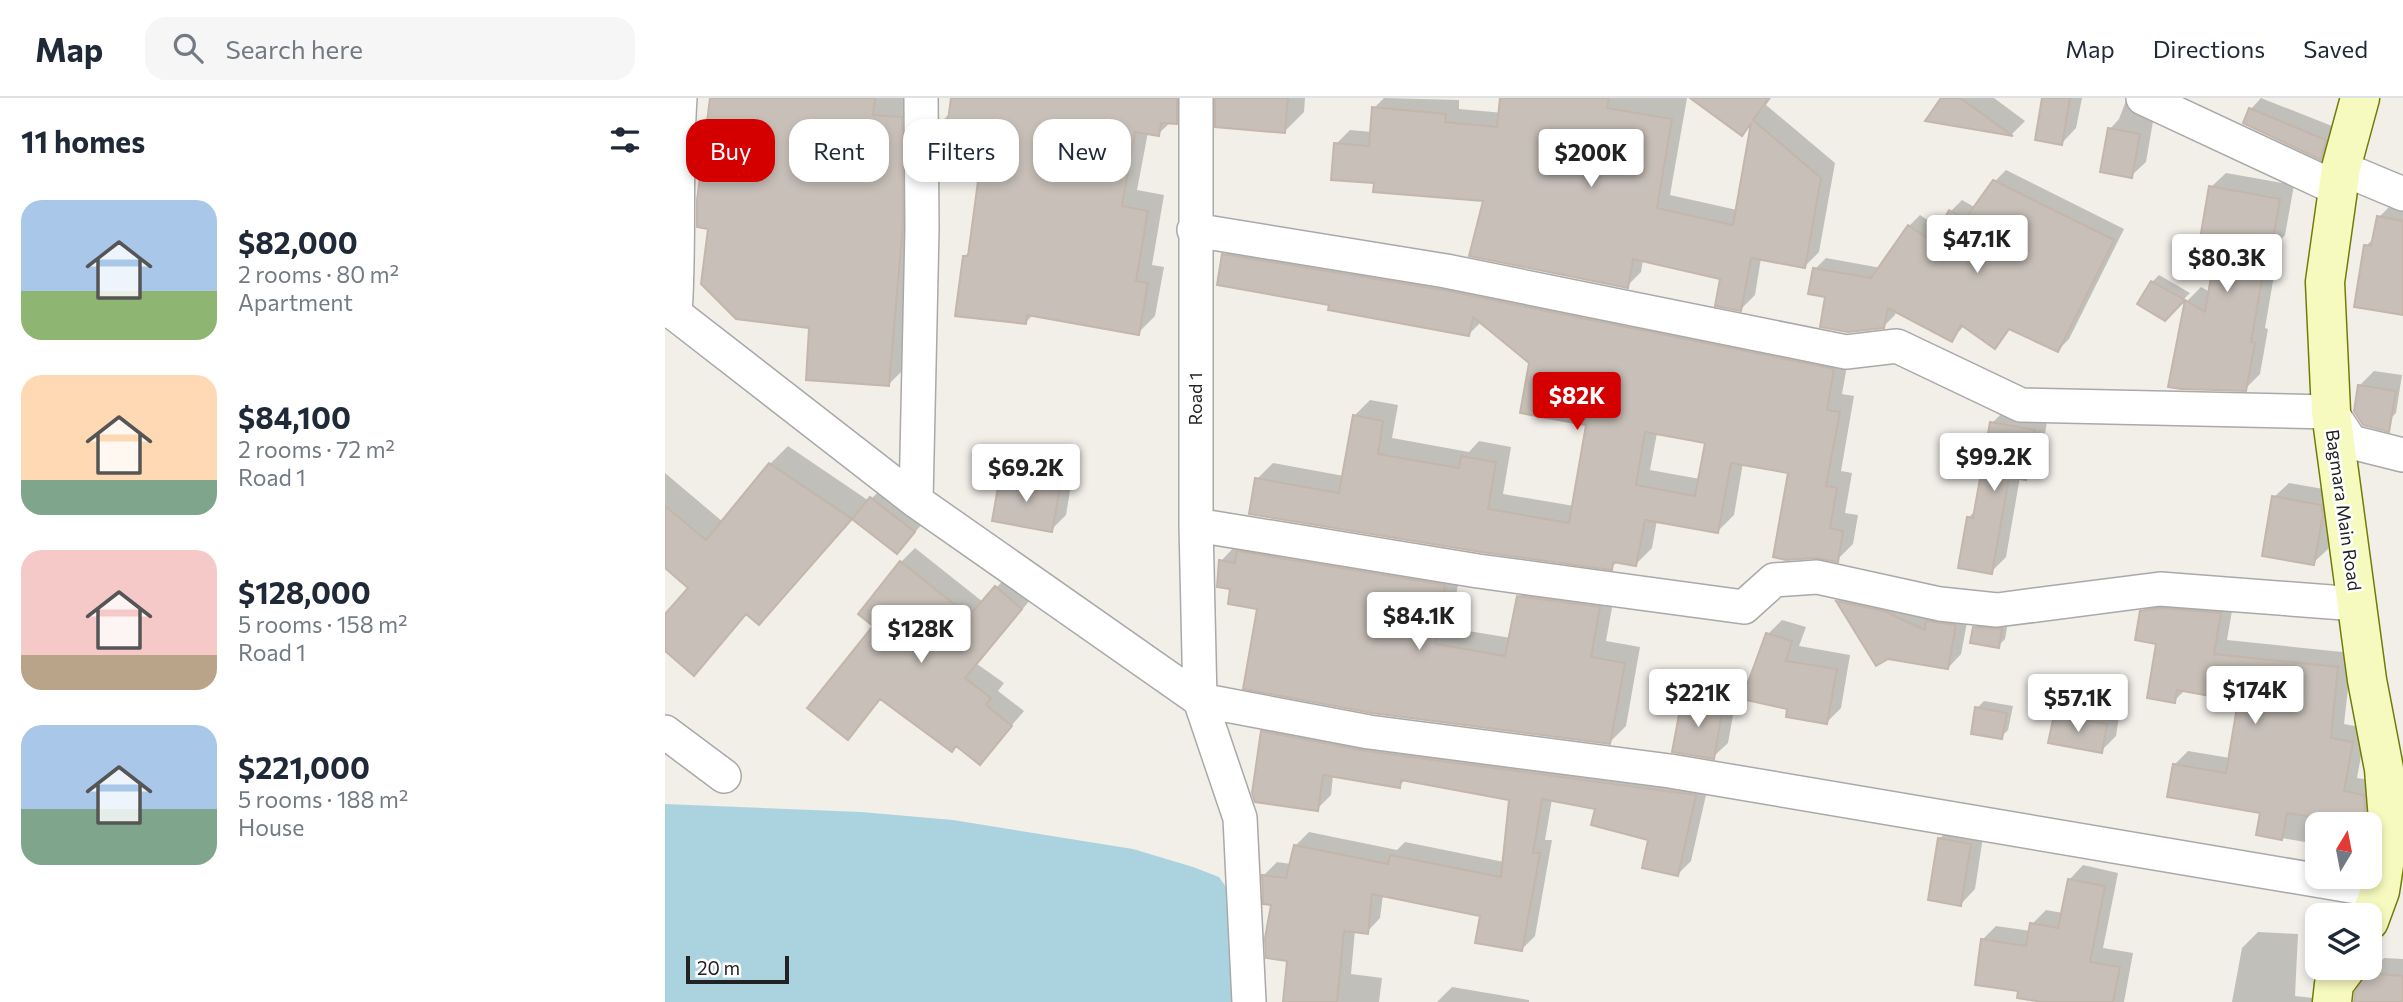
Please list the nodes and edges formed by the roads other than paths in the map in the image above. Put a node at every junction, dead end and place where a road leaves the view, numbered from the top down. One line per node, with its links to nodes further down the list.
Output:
1 (680, 98): 9 (street)
2 (921, 98): 12 (street)
3 (1196, 98): 8 (street, Road 1)
4 (2143, 98): 6 (street)
5 (2360, 98): 6 (street, Bagmara Main Road)
6 (2339, 179): 7 (street); 10 (street, Bagmara Main Road)
7 (2403, 194)
8 (1194, 230): 10 (street); 13 (street, Road 1)
9 (670, 310): 12 (street)
10 (2331, 412): 11 (street); 14 (street, Bagmara Main Road)
11 (2403, 455)
12 (916, 501): 15 (street)
13 (1196, 525): 14 (street); 15 (street, Road 1)
14 (2357, 604): 19 (street, Bagmara Main Road)
15 (1200, 700): 18 (street); 21 (street, Road 1)
16 (665, 732): 17 (street)
17 (725, 776)
18 (2359, 903)
19 (2376, 903)
20 (2337, 980): 22 (street)
21 (1249, 1002)
22 (2332, 1002)

